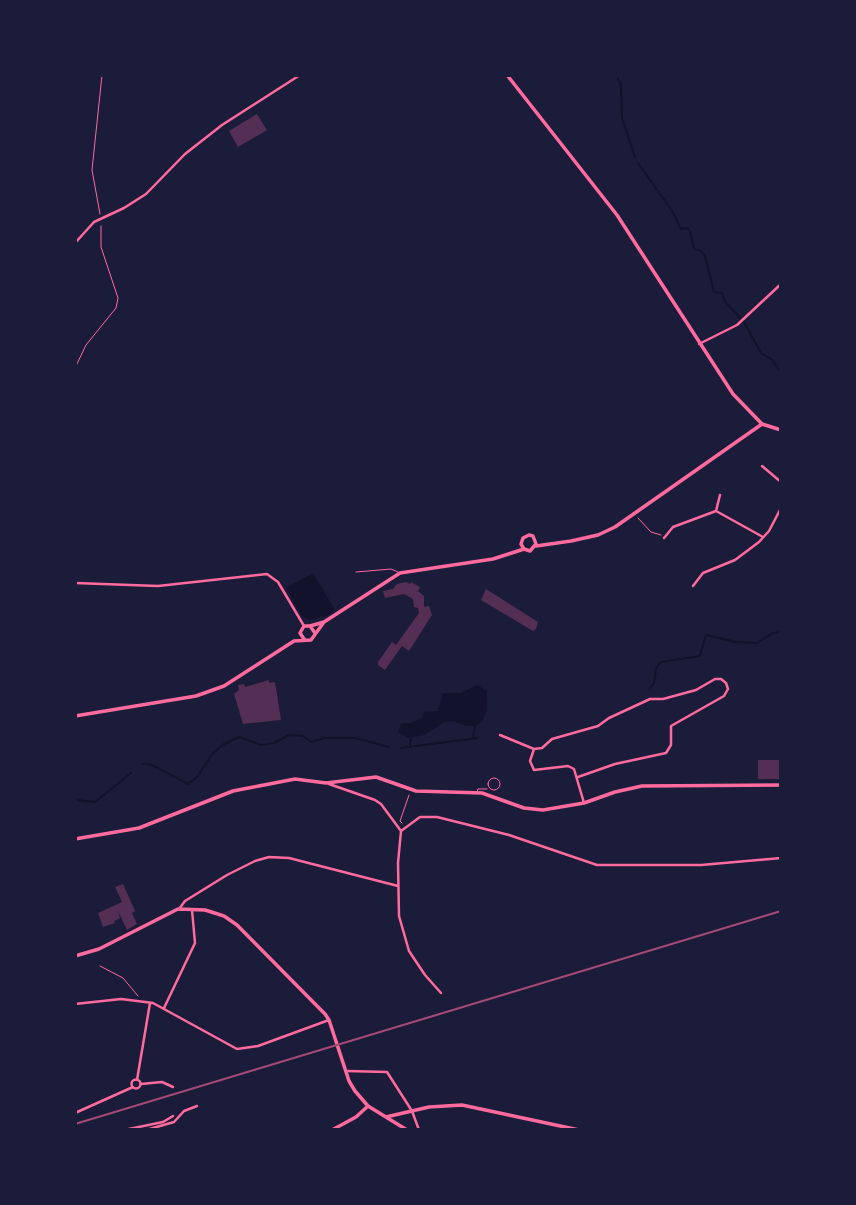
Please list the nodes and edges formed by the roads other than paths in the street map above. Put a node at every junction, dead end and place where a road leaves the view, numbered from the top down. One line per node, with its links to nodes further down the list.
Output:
1 (300, 75): 3 (street)
2 (507, 75): 5 (street)
3 (75, 243)
4 (781, 284): 5 (street)
5 (699, 344): 6 (street)
6 (762, 424): 7 (street); 17 (street)
7 (781, 430)
8 (762, 466): 10 (street)
9 (781, 472): 10 (street)
10 (780, 481)
11 (720, 495): 13 (street)
12 (781, 508): 14 (street)
13 (716, 511): 14 (street); 15 (street)
14 (763, 537): 23 (street)
15 (664, 538)
16 (536, 539): 17 (street); 18 (street); 19 (street)
17 (547, 545): 18 (street)
18 (536, 546): 19 (street)
19 (522, 547): 21 (street)
20 (356, 572): 21 (lane)
21 (400, 573): 24 (street)
22 (75, 583): 25 (street)
23 (693, 586)
24 (324, 622): 26 (street); 28 (street)
25 (304, 626): 26 (street); 27 (street)
26 (310, 626): 28 (street)
27 (299, 633): 29 (street); 30 (street)
28 (315, 633): 29 (street)
29 (304, 639): 30 (street)
30 (294, 641): 31 (street)
31 (75, 716)
32 (499, 735): 33 (street)
33 (534, 749): 34 (street); 34 (street)
34 (578, 777): 39 (street)
35 (326, 783): 38 (street); 40 (street); 41 (street)
36 (781, 785): 39 (street)
37 (489, 787): 38 (lane)
38 (477, 793): 39 (street)
39 (584, 803)
40 (401, 831): 42 (street); 43 (street)
41 (75, 839)
42 (781, 858)
43 (398, 886): 44 (street); 47 (street)
44 (178, 909): 45 (street); 46 (street)
45 (192, 909): 50 (street); 51 (street)
46 (75, 956)
47 (441, 993)
48 (150, 1003): 49 (street); 50 (street); 53 (street)
49 (75, 1004)
50 (164, 1008): 51 (street)
51 (329, 1020): 52 (street)
52 (345, 1069): 58 (street); 59 (street)
53 (137, 1080): 54 (street); 55 (street)
54 (141, 1084): 55 (street); 56 (street)
55 (133, 1087): 60 (street)
56 (173, 1087)
57 (197, 1106): 64 (street)
58 (368, 1106): 62 (street); 65 (street)
59 (412, 1111): 62 (street); 67 (street); 68 (street)
60 (75, 1113)
61 (173, 1116): 63 (street)
62 (386, 1117): 66 (street)
63 (124, 1130)
64 (146, 1130)
65 (332, 1130)
66 (407, 1130)
67 (419, 1130)
68 (579, 1130)

